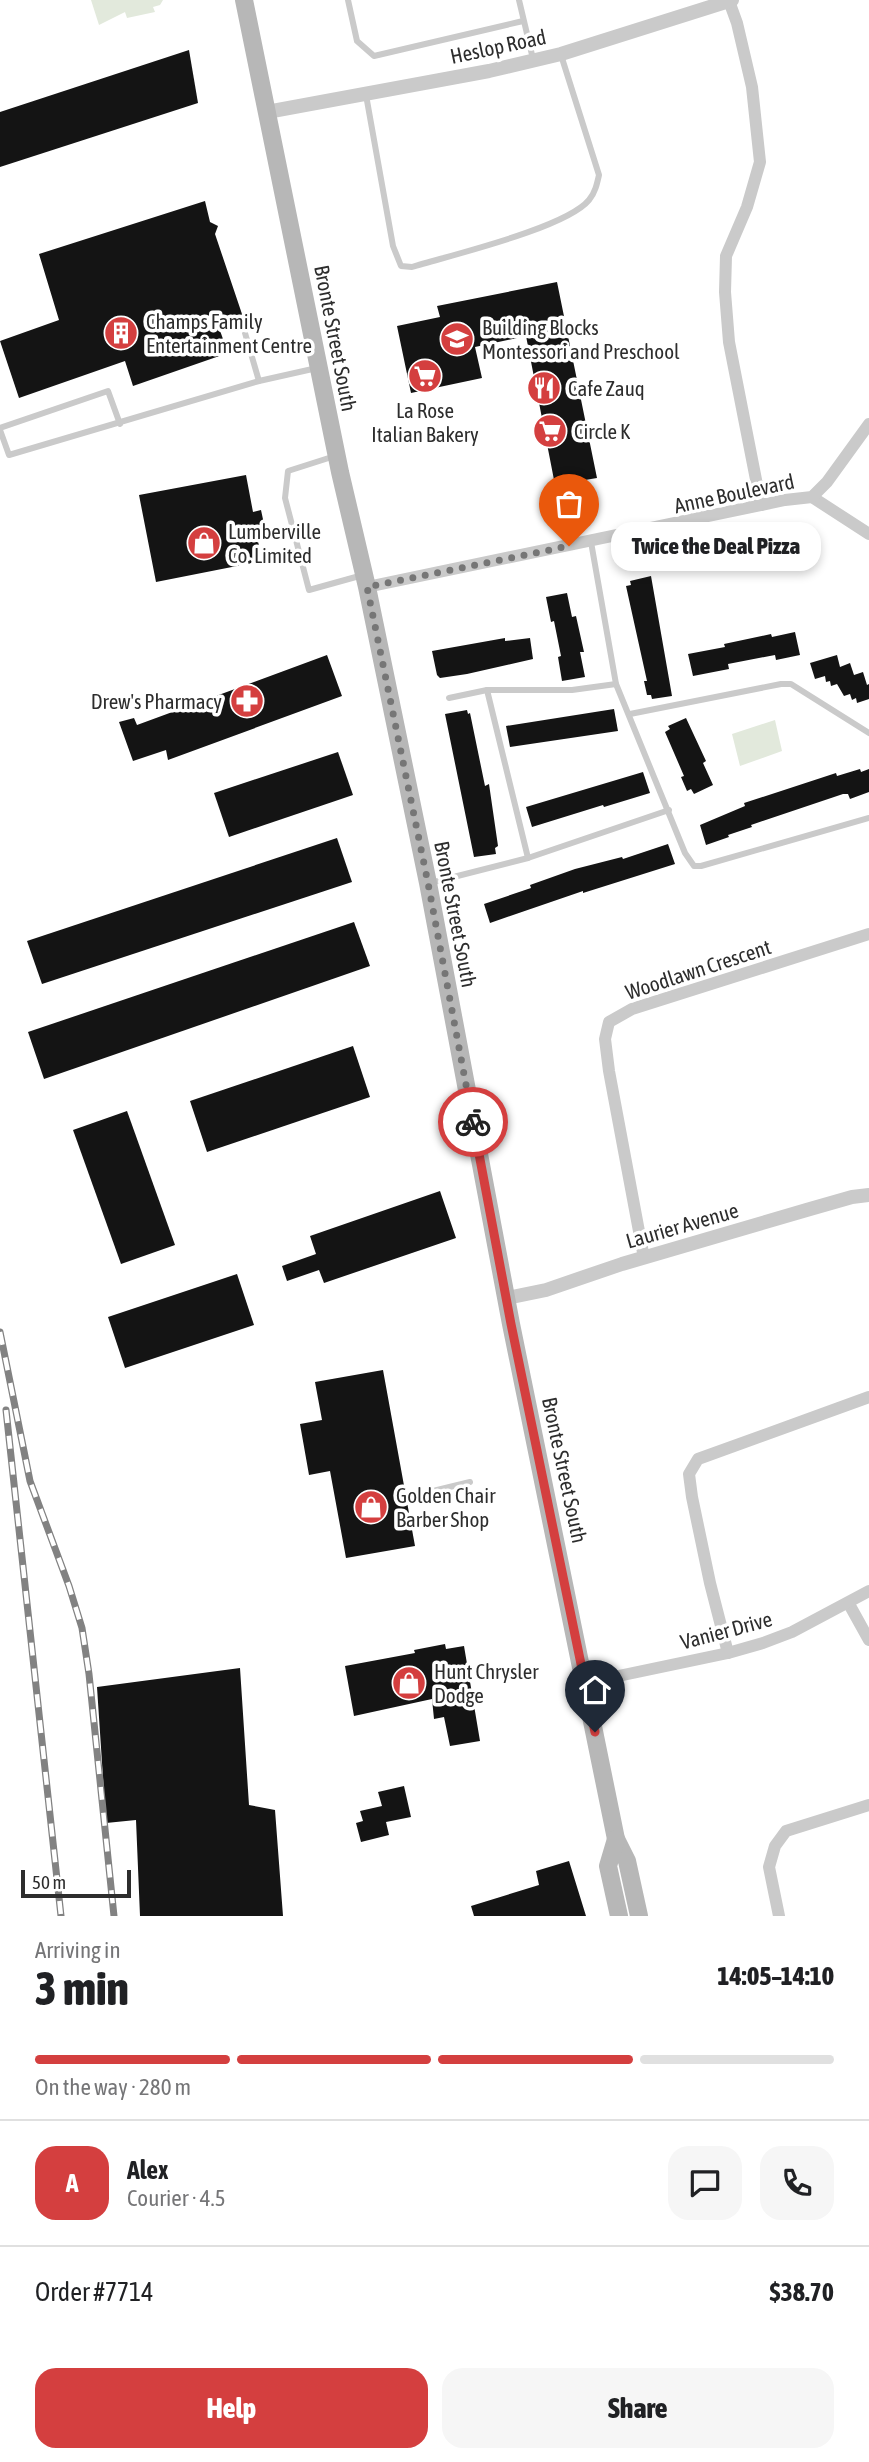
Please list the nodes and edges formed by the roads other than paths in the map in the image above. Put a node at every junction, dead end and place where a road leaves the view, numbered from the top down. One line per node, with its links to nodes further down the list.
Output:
1 (244, 0): 9 (main road, Bronte Street South)
2 (348, 0): 5 (lane)
3 (519, 0): 5 (lane)
4 (730, 1): 6 (street, Heslop Road); 18 (street)
5 (523, 21): 7 (lane)
6 (561, 54): 7 (street, Heslop Road); 8 (lane)
7 (533, 60): 8 (street, Heslop Road)
8 (366, 95): 9 (street, Heslop Road)
9 (267, 113): 11 (main road, Bronte Street South)
10 (245, 333): 12 (lane)
11 (319, 368): 12 (lane); 16 (main road, Bronte Street South)
12 (259, 381): 13 (lane)
13 (120, 424): 15 (lane); 15 (lane)
14 (869, 424): 17 (street, Anne Boulevard)
15 (0, 429)
16 (337, 455): 21 (main road, Bronte Street South); 21 (lane)
17 (812, 496): 18 (street, Anne Boulevard); 19 (street)
18 (761, 505): 20 (street, Anne Boulevard)
19 (869, 534)
20 (591, 542): 21 (street, Anne Boulevard); 22 (lane)
21 (365, 581): 30 (main road, Bronte Street South)
22 (617, 684): 23 (lane); 25 (lane)
23 (487, 690): 24 (lane); 29 (lane)
24 (449, 698)
25 (630, 714): 26 (lane); 27 (lane)
26 (869, 733)
27 (669, 810): 28 (lane); 29 (lane)
28 (869, 818)
29 (528, 858): 30 (lane)
30 (428, 883): 34 (main road, Bronte Street South)
31 (869, 934): 33 (street, Woodlawn Crescent)
32 (869, 1195): 33 (street, Laurier Avenue)
33 (644, 1258): 34 (street, Laurier Avenue)
34 (507, 1298): 42 (main road, Bronte Street South)
35 (869, 1397): 41 (street)
36 (470, 1482): 37 (lane)
37 (433, 1491)
38 (869, 1591): 39 (street, Vanier Drive)
39 (849, 1604): 40 (street); 41 (street, Vanier Drive)
40 (869, 1640)
41 (728, 1653): 42 (street, Vanier Drive)
42 (585, 1684): 44 (main road, Bronte Street South)
43 (869, 1805): 47 (street)
44 (616, 1839): 45 (main road, Bronte Street South); 46 (main road, Bronte Street South)
45 (619, 1916)
46 (639, 1916)
47 (779, 1916)

